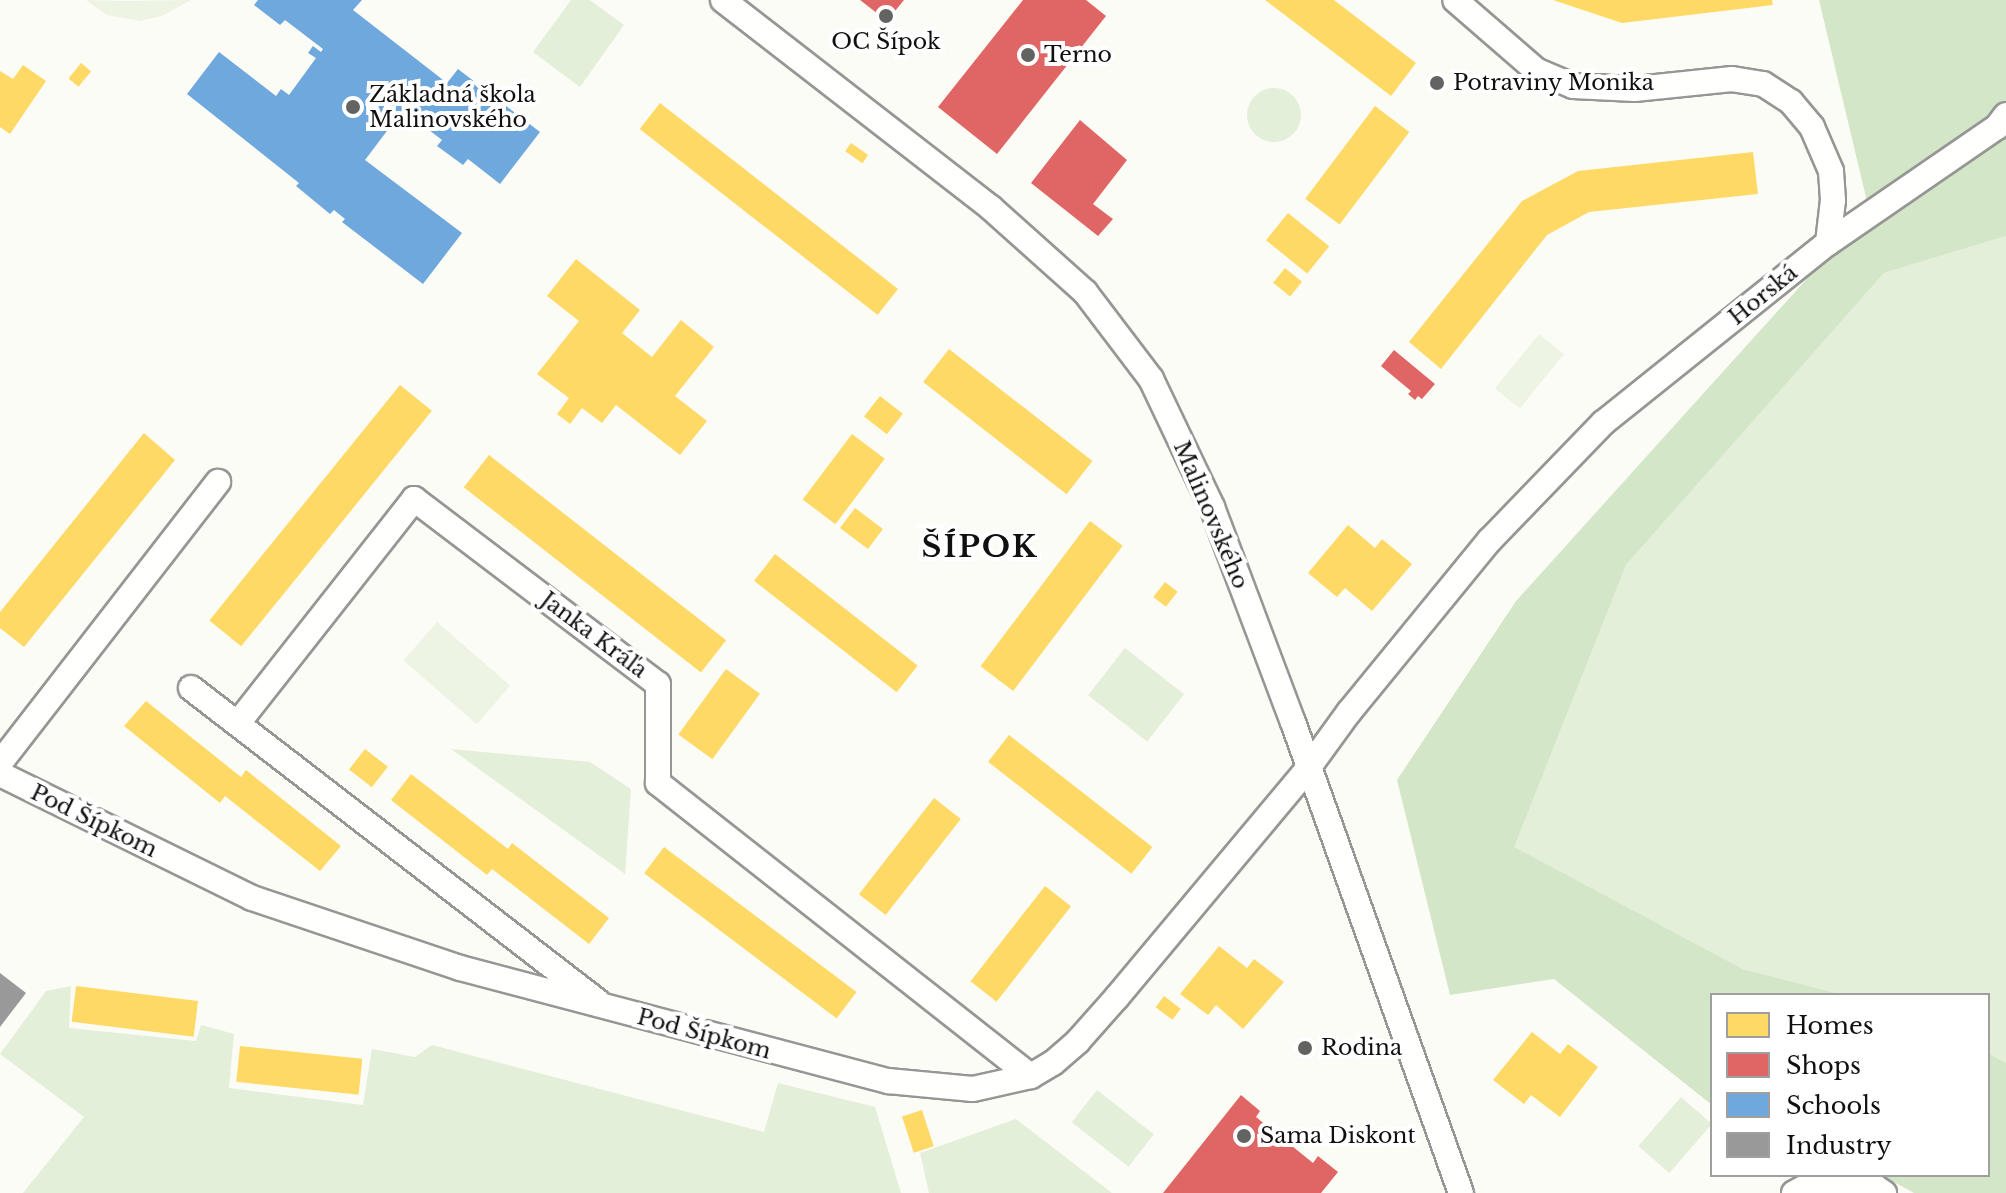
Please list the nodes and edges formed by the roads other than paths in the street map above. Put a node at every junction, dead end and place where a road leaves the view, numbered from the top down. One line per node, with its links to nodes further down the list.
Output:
1 (723, 0): 7 (street, Malinovského)
2 (1455, 0): 4 (street)
3 (2006, 115): 4 (street, Horská)
4 (1828, 243): 9 (street, Horská)
5 (218, 482): 10 (street)
6 (191, 688): 8 (street)
7 (1293, 722): 9 (street); 11 (street, Malinovského)
8 (238, 723): 13 (street); 14 (street, Janka Kráľa)
9 (1339, 726): 11 (street, Horská)
10 (0, 763)
11 (1309, 767): 14 (street, Pod Šípkom); 15 (street, Malinovského)
12 (0, 774): 13 (street, Pod Šípkom)
13 (605, 1008): 14 (street, Pod Šípkom)
14 (1031, 1076)
15 (1461, 1193)
16 (1794, 1193): 17 (street)
17 (1884, 1193)

